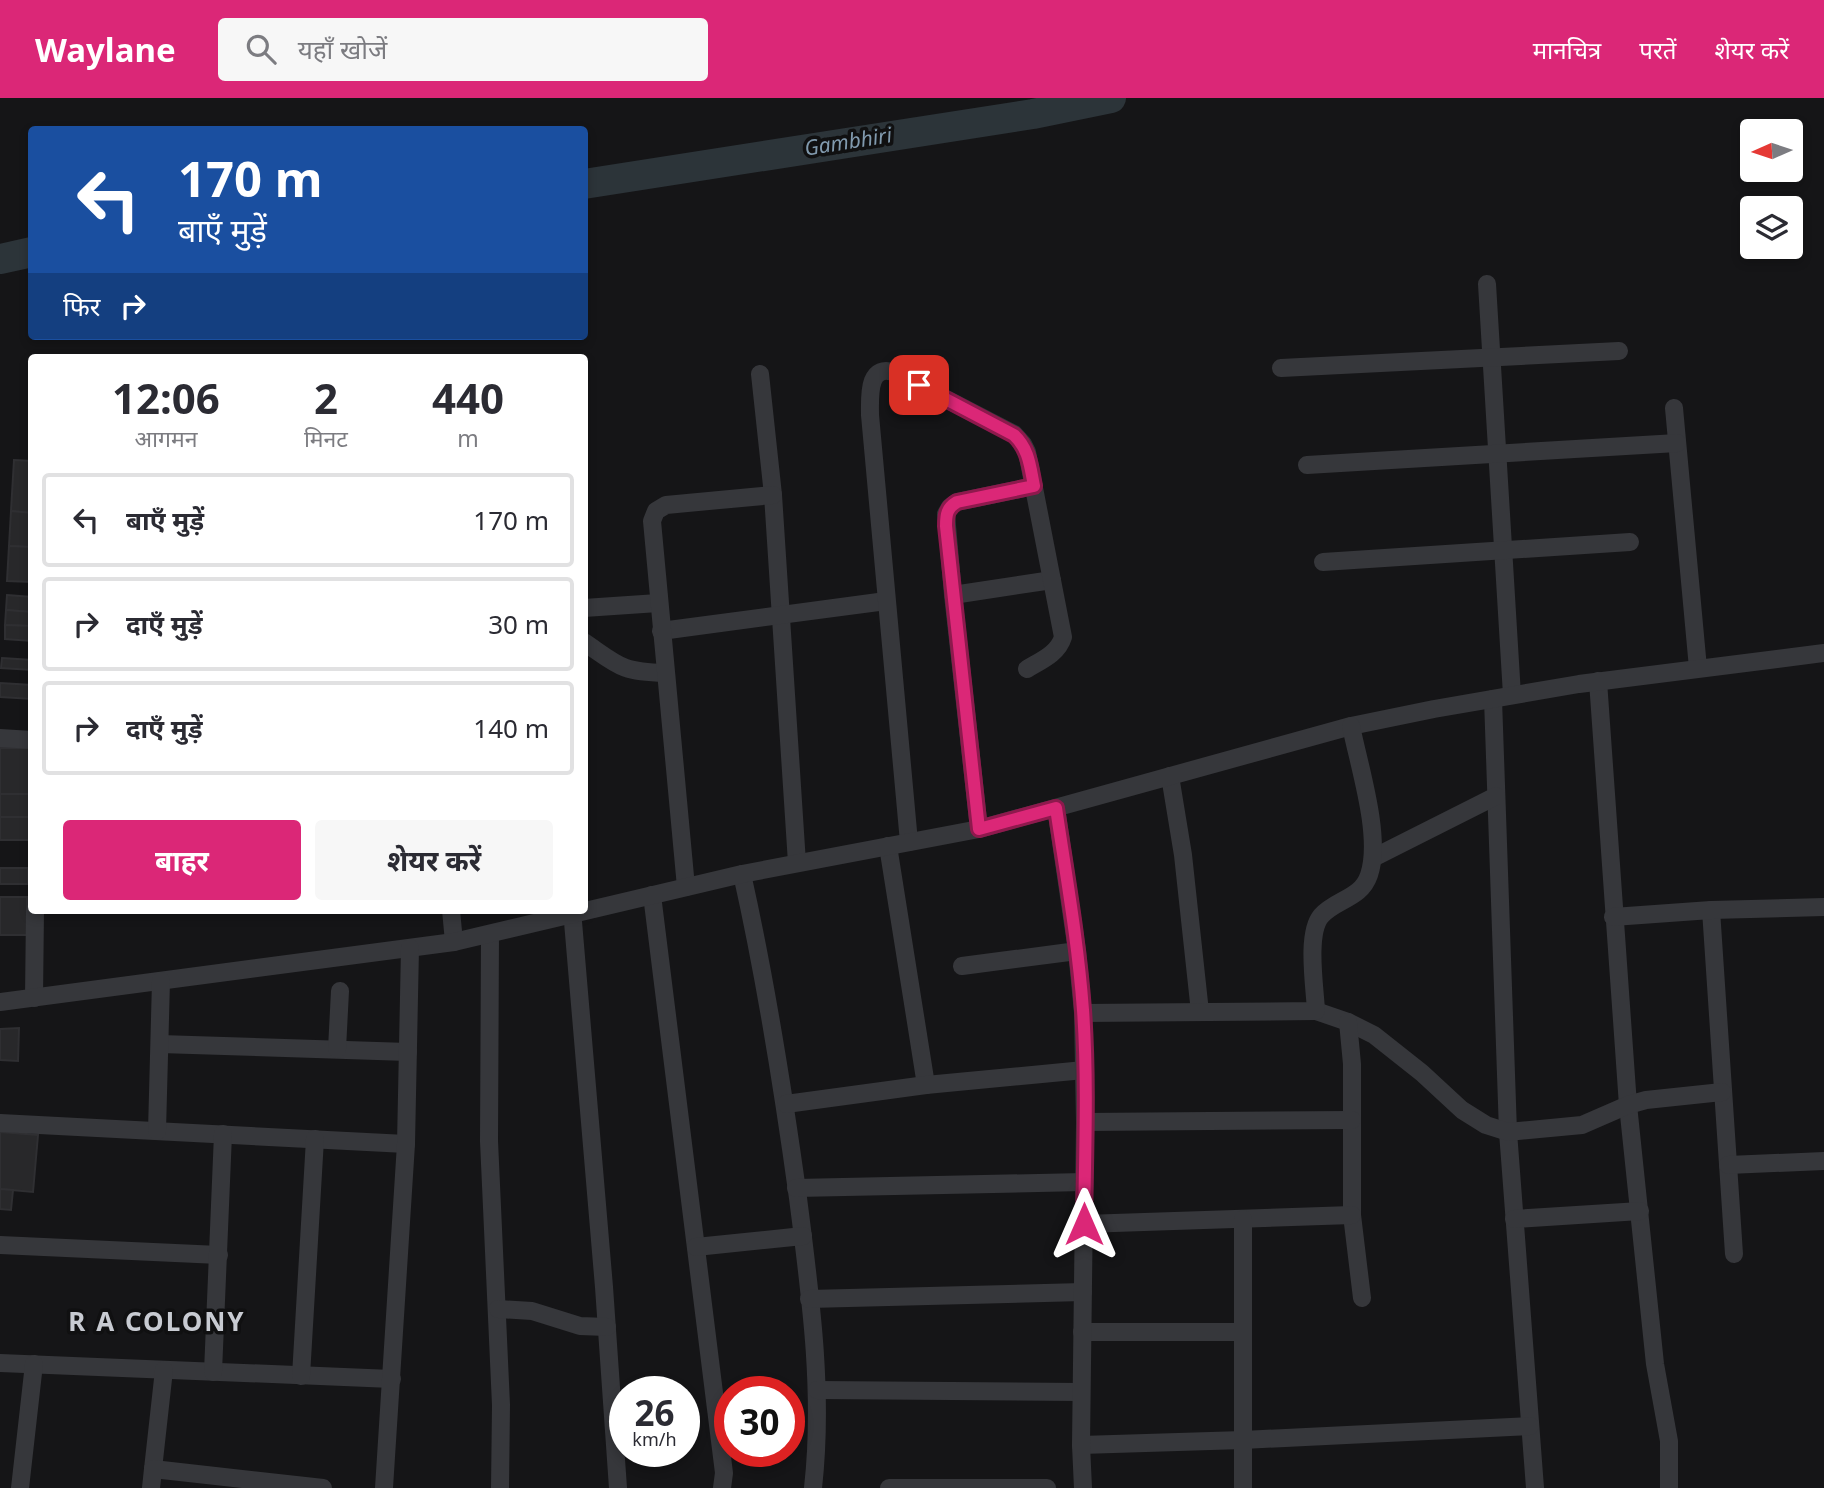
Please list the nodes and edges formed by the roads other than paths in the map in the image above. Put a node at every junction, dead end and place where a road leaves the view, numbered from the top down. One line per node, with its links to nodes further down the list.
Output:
1 (1487, 284): 3 (street)
2 (1619, 351): 3 (street)
3 (1491, 357): 4 (street); 8 (street)
4 (1281, 368)
5 (760, 374): 11 (street)
6 (1674, 408): 7 (street)
7 (1678, 443): 8 (street); 24 (street)
8 (1497, 452): 9 (street); 13 (street)
9 (1307, 465)
10 (1034, 486): 15 (street); 16 (street); 17 (street)
11 (773, 495): 18 (street); 20 (street)
12 (1630, 542): 13 (street)
13 (1503, 551): 14 (street); 28 (street)
14 (1323, 562)
15 (1052, 580): 16 (street); 25 (street)
16 (953, 595): 36 (street)
17 (886, 601): 20 (street); 37 (street)
18 (658, 603): 19 (street); 21 (street)
19 (588, 608)
20 (780, 615): 21 (street); 40 (street)
21 (661, 631): 26 (street)
22 (588, 645): 26 (street)
23 (1824, 653): 24 (street)
24 (1698, 668): 27 (street)
25 (1027, 669)
26 (665, 673): 42 (street)
27 (1598, 681): 28 (street); 51 (street)
28 (1512, 695): 29 (street)
29 (1493, 699): 30 (street); 34 (street)
30 (1351, 726): 33 (street); 39 (street)
31 (0, 738): 32 (street)
32 (28, 740)
33 (1170, 776): 35 (street); 62 (street)
34 (1496, 796): 39 (street); 77 (street)
35 (1056, 808): 36 (street); 55 (street)
36 (979, 829): 37 (street)
37 (909, 842): 38 (street)
38 (887, 846): 40 (street); 69 (street)
39 (1373, 858): 61 (street)
40 (797, 863): 41 (street)
41 (742, 874): 42 (street); 71 (street)
42 (686, 887): 43 (street)
43 (652, 895): 45 (street); 92 (street)
44 (1824, 907): 46 (street)
45 (588, 909)
46 (1712, 910): 51 (street); 70 (street)
47 (35, 914): 59 (street)
48 (451, 914): 53 (street)
49 (565, 914): 52 (street)
50 (572, 914): 99 (street)
51 (1614, 916): 72 (street)
52 (490, 934): 53 (street); 98 (street)
53 (454, 942): 54 (street)
54 (410, 948): 57 (street); 67 (street)
55 (1077, 951): 56 (street); 63 (street)
56 (962, 966)
57 (161, 981): 59 (street); 65 (street)
58 (340, 991): 66 (street)
59 (34, 998): 60 (street)
60 (0, 1002)
61 (1316, 1011): 62 (street); 64 (street)
62 (1200, 1012): 63 (street)
63 (1083, 1013): 68 (street)
64 (1349, 1022): 73 (street); 77 (street)
65 (160, 1044): 66 (street); 76 (street)
66 (337, 1049): 67 (street)
67 (408, 1052): 80 (street)
68 (1084, 1070): 69 (street); 74 (street)
69 (926, 1085): 71 (street)
70 (1722, 1092): 72 (street); 82 (street)
71 (786, 1104): 84 (street)
72 (1628, 1105): 77 (street); 85 (street)
73 (1352, 1120): 74 (street); 86 (street)
74 (1085, 1122): 83 (street)
75 (0, 1123): 76 (street)
76 (157, 1131): 78 (street)
77 (1508, 1132): 88 (street)
78 (223, 1134): 79 (street); 94 (street)
79 (315, 1139): 80 (street); 106 (street)
80 (406, 1144): 107 (street)
81 (1824, 1161): 82 (street)
82 (1728, 1165): 93 (street)
83 (1084, 1182): 84 (street); 89 (street)
84 (796, 1188): 90 (street)
85 (1640, 1211): 88 (street); 114 (street)
86 (1352, 1215): 87 (street); 96 (street)
87 (1243, 1219): 89 (street); 101 (street)
88 (1514, 1219): 110 (street)
89 (1084, 1224): 95 (street)
90 (803, 1236): 92 (street); 97 (street)
91 (0, 1245): 94 (street)
92 (696, 1247): 121 (street)
93 (1734, 1254)
94 (219, 1255): 105 (street)
95 (1083, 1292): 97 (street); 100 (street)
96 (1362, 1298)
97 (809, 1299): 108 (street)
98 (498, 1309): 99 (street); 119 (street)
99 (607, 1327): 120 (street)
100 (1082, 1332): 101 (street); 109 (street)
101 (1243, 1332): 111 (street)
102 (0, 1363): 103 (street)
103 (34, 1364): 104 (street); 115 (street)
104 (164, 1370): 105 (street); 113 (street)
105 (214, 1372): 106 (street)
106 (301, 1376): 107 (street)
107 (392, 1379): 118 (street)
108 (817, 1390): 109 (street); 122 (street)
109 (1082, 1392): 112 (street)
110 (1530, 1426): 111 (street); 127 (street)
111 (1243, 1440): 112 (street); 126 (street)
112 (1081, 1445): 125 (street)
113 (153, 1469): 116 (street); 117 (street)
114 (1669, 1487): 128 (street)
115 (20, 1488)
116 (151, 1488)
117 (323, 1488)
118 (384, 1488)
119 (500, 1488)
120 (618, 1488)
121 (722, 1488)
122 (813, 1488)
123 (889, 1488): 124 (street)
124 (1047, 1488)
125 (1083, 1488)
126 (1243, 1488)
127 (1535, 1488)
128 (1650, 1488)

